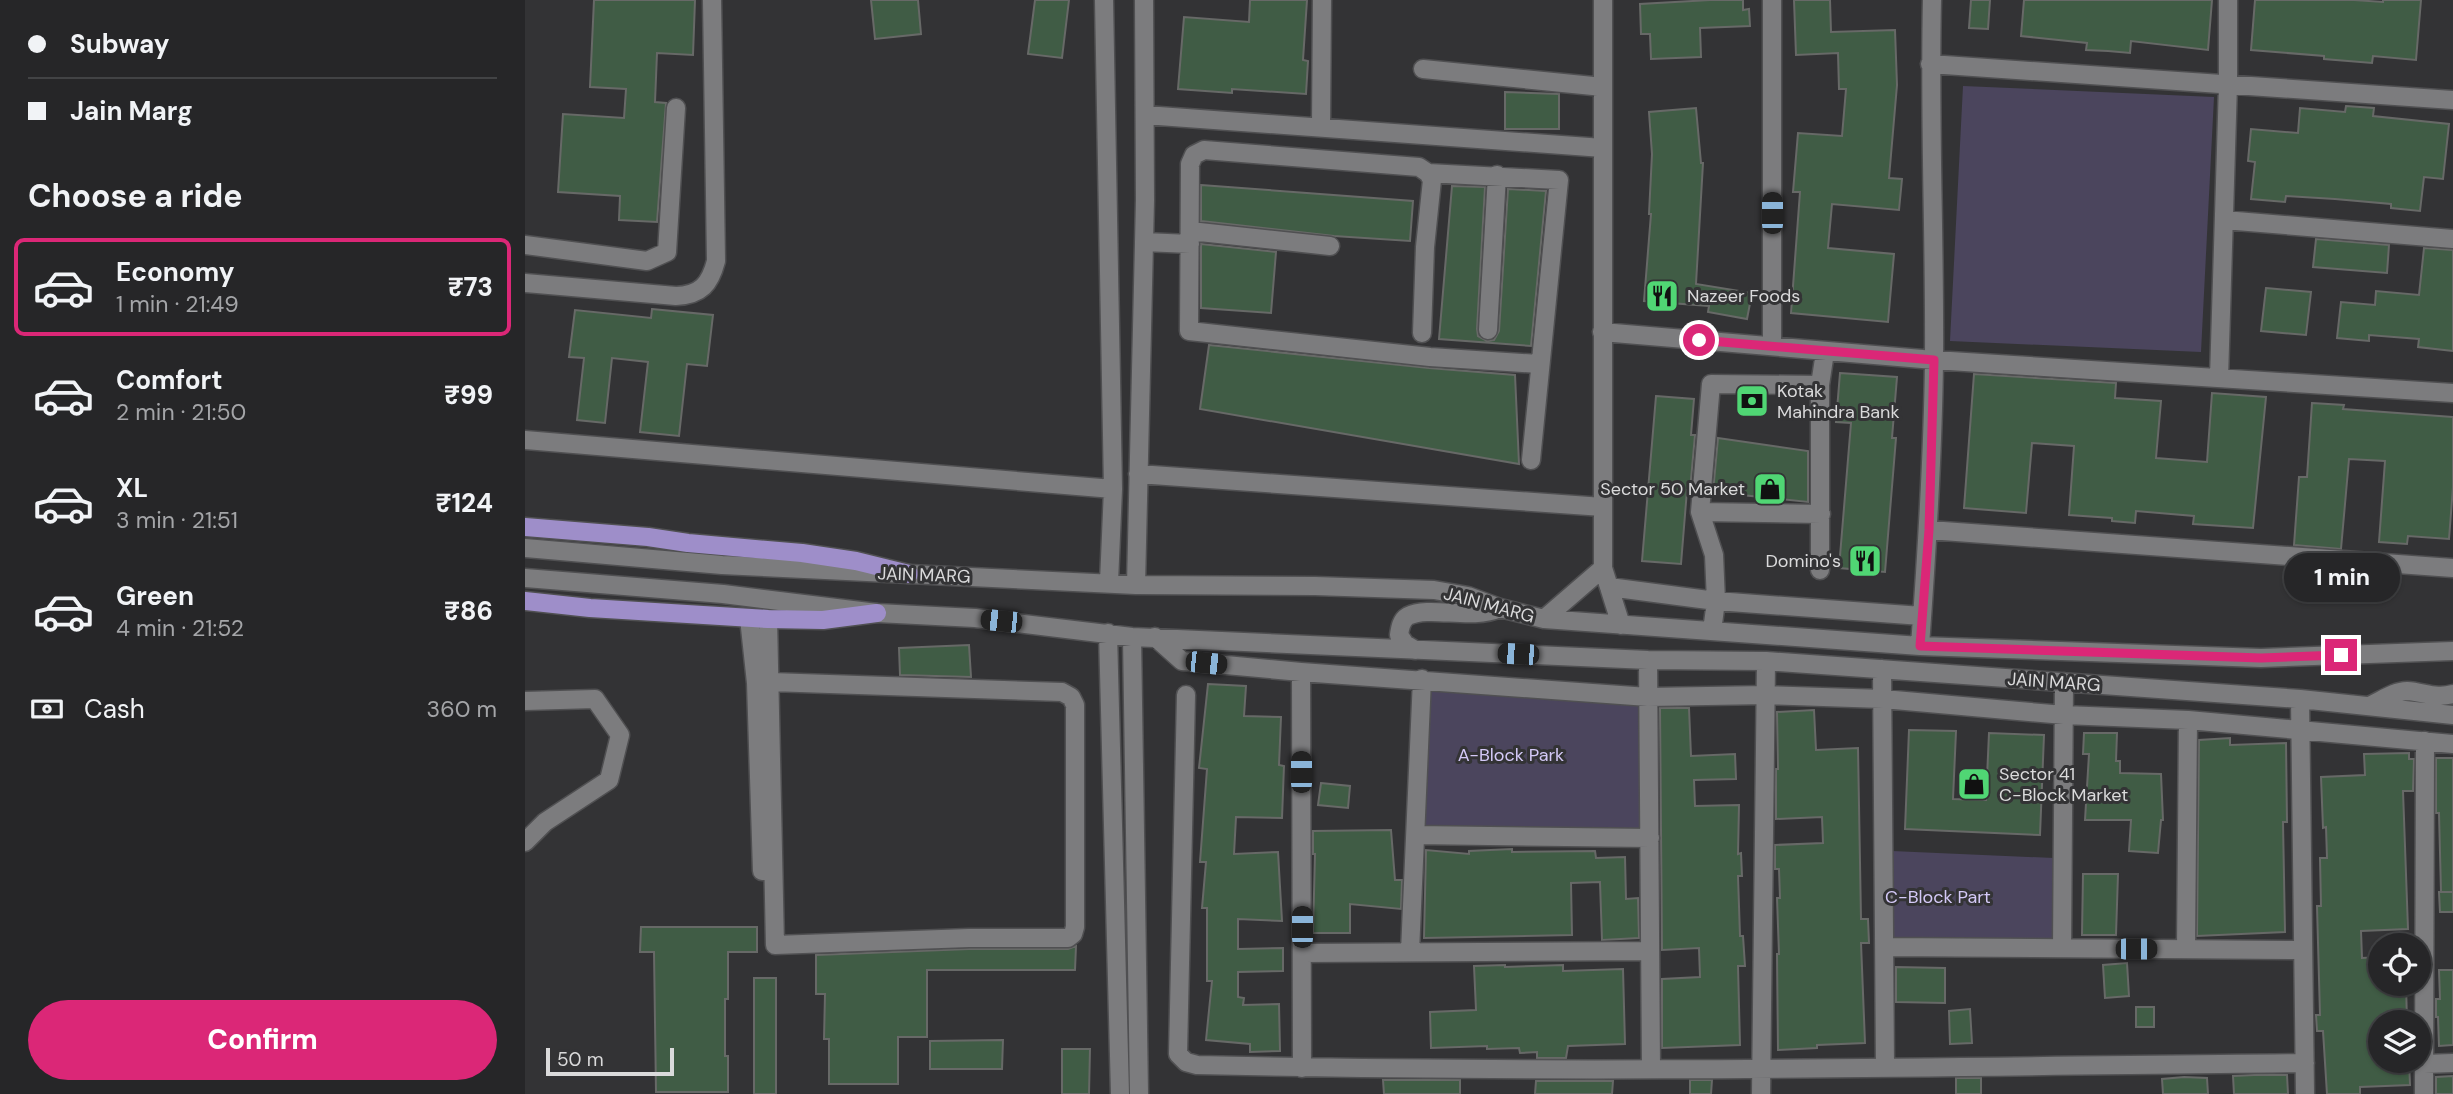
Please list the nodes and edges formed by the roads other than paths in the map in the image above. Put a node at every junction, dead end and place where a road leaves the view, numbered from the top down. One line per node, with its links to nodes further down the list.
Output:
1 (712, 0): 26 (street)
2 (1104, 0): 40 (street)
3 (1145, 0): 15 (street)
4 (1322, 0): 16 (street)
5 (1603, 0): 12 (street)
6 (1772, 0): 30 (street)
7 (1932, 0): 9 (street)
8 (2228, 0): 11 (street)
9 (1930, 64): 11 (street); 32 (street)
10 (1423, 69): 12 (street)
11 (2228, 84): 13 (street); 20 (street)
12 (1603, 87): 17 (street)
13 (2453, 100)
14 (676, 108): 24 (street)
15 (1145, 115): 16 (street); 23 (street)
16 (1321, 126): 17 (street)
17 (1603, 148): 28 (street)
18 (1428, 173): 19 (street); 21 (street); 29 (street)
19 (1497, 176): 27 (street); 33 (street)
20 (2224, 220): 22 (street); 34 (street)
21 (1190, 238): 23 (street); 25 (street); 33 (street)
22 (2453, 239)
23 (1144, 242): 39 (street)
24 (525, 245)
25 (1329, 246)
26 (525, 283)
27 (1488, 330)
28 (1602, 332): 30 (street); 41 (street)
29 (1422, 333)
30 (1772, 346): 31 (street)
31 (1825, 352): 32 (street); 35 (street)
32 (1934, 360): 34 (street); 45 (street)
33 (1539, 364): 38 (street)
34 (2219, 378): 36 (street)
35 (1820, 385): 42 (street); 43 (street)
36 (2453, 393)
37 (525, 440): 40 (street)
38 (1531, 460)
39 (1138, 474): 41 (street); 53 (street)
40 (1114, 489): 52 (street)
41 (1603, 507): 47 (street)
42 (1700, 512): 43 (street); 56 (street)
43 (1821, 514): 49 (street)
44 (525, 527): 50 (main road)
45 (1929, 530): 48 (street); 59 (street)
46 (525, 548): 50 (street, JAIN MARG)
47 (1603, 568): 54 (street); 62 (street)
48 (2453, 568)
49 (1820, 570)
50 (909, 575): 52 (street, JAIN MARG)
51 (525, 578): 58 (street, JAIN MARG)
52 (1109, 582): 53 (street, JAIN MARG)
53 (1136, 585): 57 (street, JAIN MARG)
54 (1609, 587): 56 (street); 63 (street)
55 (525, 601): 60 (main road)
56 (1716, 601): 59 (street); 64 (street)
57 (1500, 608): 62 (street, JAIN MARG); 69 (street)
58 (877, 613): 61 (main road); 65 (street, JAIN MARG)
59 (1922, 616): 68 (street)
60 (749, 618): 61 (main road); 95 (street)
61 (768, 619): 76 (street)
62 (1544, 619): 63 (street, JAIN MARG)
63 (1621, 625): 64 (street, JAIN MARG)
64 (1712, 631): 68 (street, JAIN MARG)
65 (1108, 633): 66 (street, JAIN MARG); 112 (street)
66 (1132, 637): 67 (street, JAIN MARG); 113 (street)
67 (1155, 637): 69 (street, JAIN MARG); 74 (street)
68 (1920, 646): 70 (street, JAIN MARG)
69 (1415, 650): 71 (street, JAIN MARG)
70 (2451, 653)
71 (1648, 660): 72 (street, JAIN MARG); 81 (street)
72 (1766, 661): 73 (street, JAIN MARG); 80 (street)
73 (1882, 670): 77 (street, JAIN MARG); 82 (street)
74 (1301, 672): 75 (street); 102 (street)
75 (1422, 679): 81 (street); 92 (street)
76 (771, 681): 76 (street)
77 (2064, 682): 83 (street, JAIN MARG); 86 (street)
78 (2453, 694): 85 (street)
79 (1186, 695): 108 (street)
80 (1766, 695): 81 (street); 82 (street); 110 (street)
81 (1649, 697): 93 (street)
82 (1882, 699): 86 (street); 96 (street)
83 (2300, 699): 85 (street, JAIN MARG); 89 (street)
84 (525, 701): 94 (street)
85 (2368, 706): 87 (street, JAIN MARG)
86 (2064, 715): 88 (street); 97 (street)
87 (2453, 715)
88 (2188, 720): 89 (street); 98 (street)
89 (2301, 731): 90 (street); 99 (street)
90 (2425, 741): 91 (street); 103 (street)
91 (2453, 744)
92 (1416, 835): 93 (street); 101 (street)
93 (1650, 838): 100 (street)
94 (525, 842)
95 (763, 878)
96 (1884, 947): 97 (street); 107 (street)
97 (2062, 948): 98 (street)
98 (2186, 949): 99 (street)
99 (2303, 950): 104 (street)
100 (1650, 951): 101 (street); 109 (street)
101 (1410, 952): 102 (street)
102 (1302, 953): 108 (street)
103 (2424, 1010)
104 (2305, 1063): 107 (street); 115 (street)
105 (2431, 1063): 106 (street)
106 (2453, 1063)
107 (1885, 1067): 110 (street)
108 (1302, 1068): 109 (street)
109 (1651, 1068): 110 (street)
110 (1762, 1069): 114 (street)
111 (2424, 1073): 116 (street)
112 (1120, 1094)
113 (1139, 1094)
114 (1761, 1094)
115 (2305, 1094)
116 (2424, 1094)

